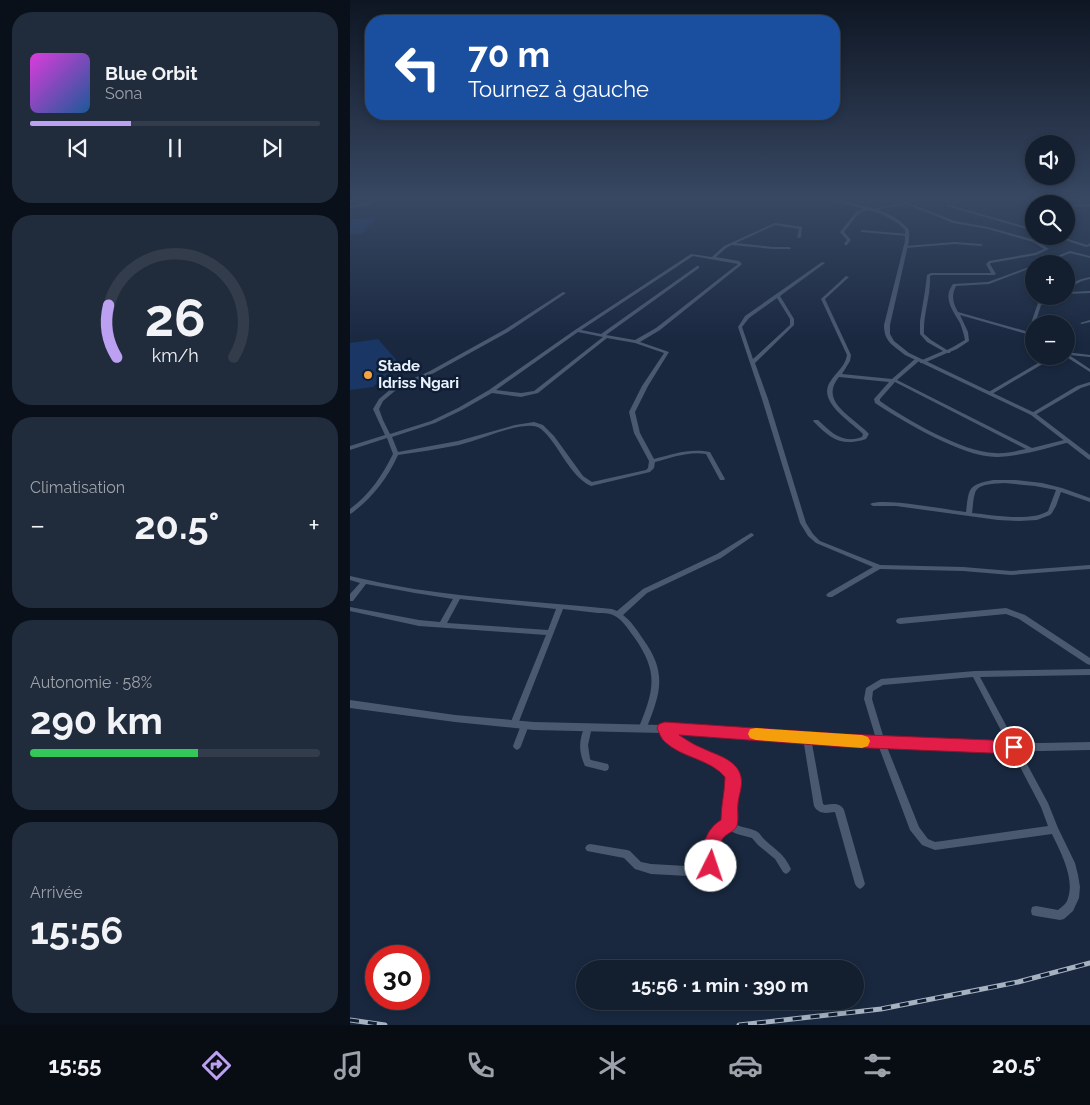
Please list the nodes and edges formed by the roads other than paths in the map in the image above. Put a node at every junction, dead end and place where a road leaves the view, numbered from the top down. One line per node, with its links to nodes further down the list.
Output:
1 (905, 247): 30 (street)
2 (725, 248): 8 (street)
3 (1046, 248): 26 (street)
4 (1083, 248): 5 (street)
5 (1070, 252): 6 (street); 7 (street)
6 (1062, 255)
7 (1090, 257)
8 (714, 258): 22 (street); 25 (street)
9 (823, 263): 18 (street)
10 (698, 267): 24 (street)
11 (1025, 269): 19 (street)
12 (847, 277): 34 (street)
13 (1090, 278): 14 (street)
14 (1075, 283)
15 (1090, 292): 17 (street)
16 (564, 293): 41 (street)
17 (1075, 293)
18 (776, 295): 31 (street); 31 (street)
19 (956, 313): 23 (street); 26 (street)
20 (1090, 322): 21 (street)
21 (1082, 323)
22 (577, 331): 24 (street); 37 (street)
23 (1025, 332)
24 (605, 335): 25 (street); 37 (street)
25 (636, 342): 47 (street)
26 (948, 352): 30 (street)
27 (1075, 355): 28 (street)
28 (1090, 356)
29 (1075, 360): 33 (street)
30 (920, 361): 35 (street); 38 (street)
31 (753, 362): 55 (street)
32 (1038, 365): 38 (street)
33 (1090, 370)
34 (838, 375): 35 (street); 40 (street)
35 (894, 381): 44 (street); 44 (street)
36 (1090, 383): 39 (street)
37 (491, 391): 41 (street)
38 (990, 393): 39 (street)
39 (1033, 414): 42 (street)
40 (816, 421)
41 (390, 436): 43 (street); 45 (street)
42 (1068, 441): 44 (street); 46 (street)
43 (350, 448)
44 (1030, 449)
45 (396, 454): 47 (street); 52 (street)
46 (1090, 458)
47 (652, 460): 48 (street)
48 (722, 479)
49 (1059, 490): 50 (street); 53 (street); 53 (street)
50 (1090, 500)
51 (873, 504): 53 (street)
52 (350, 512)
53 (969, 514)
54 (751, 536): 64 (street)
55 (879, 568): 56 (street); 59 (street)
56 (1090, 568)
57 (350, 578): 58 (street)
58 (364, 582): 60 (street); 61 (street)
59 (830, 595)
60 (458, 596): 62 (street); 66 (street)
61 (350, 599)
62 (560, 606): 64 (street); 67 (street)
63 (350, 610): 66 (street)
64 (618, 614): 75 (street)
65 (900, 621): 68 (street)
66 (442, 625): 67 (street)
67 (550, 633): 72 (street)
68 (1090, 662)
69 (1090, 672): 70 (street)
70 (975, 674): 78 (street); 81 (street)
71 (350, 704): 72 (street)
72 (514, 724): 73 (street)
73 (525, 725): 74 (street); 79 (street)
74 (588, 727): 75 (street); 82 (street)
75 (643, 727): 76 (street)
76 (665, 728): 77 (street); 83 (street)
77 (807, 738): 78 (street); 87 (street)
78 (881, 742): 81 (street); 84 (street)
79 (517, 746)
80 (1090, 746): 81 (street)
81 (1014, 747): 84 (street)
82 (605, 766)
83 (729, 824): 85 (street); 86 (street)
84 (1054, 829): 88 (street)
85 (590, 848)
86 (786, 869)
87 (860, 884)
88 (1036, 910)

